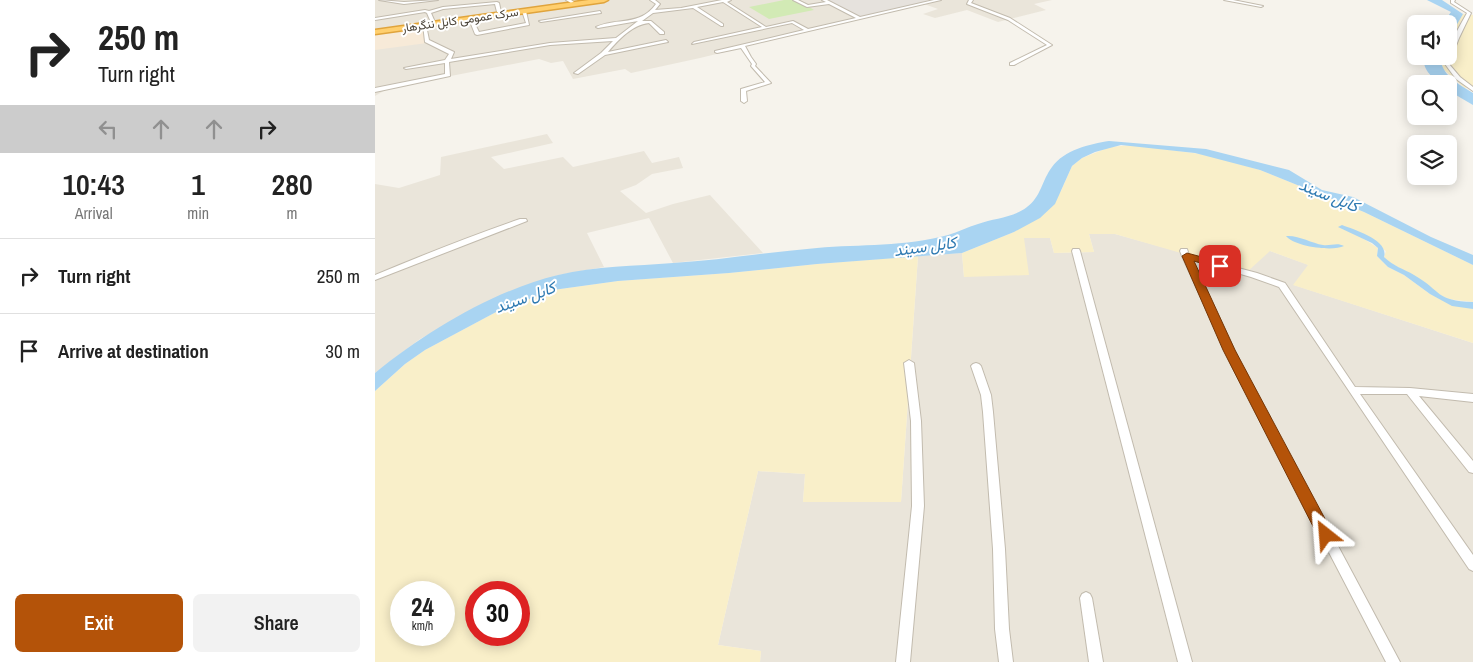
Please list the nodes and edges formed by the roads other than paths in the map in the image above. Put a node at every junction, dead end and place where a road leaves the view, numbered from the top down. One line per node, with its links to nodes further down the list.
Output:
1 (377, 0): 16 (street)
2 (436, 0): 17 (street)
3 (589, 0): 13 (highway, سرک عمومی کابل ننگرهار)
4 (604, 0): 22 (highway, سرک عمومی کابل ننگرهار)
5 (652, 0): 27 (street)
6 (729, 0): 14 (street)
7 (795, 0): 18 (street)
8 (825, 0): 18 (street)
9 (939, 0): 15 (street)
10 (971, 0): 49 (street)
11 (1226, 0): 20 (street)
12 (1453, 0): 52 (street)
13 (570, 1): 25 (highway, سرک عمومی کابل ننگرهار)
14 (723, 1): 21 (street); 38 (street)
15 (929, 1): 29 (street)
16 (395, 2): 17 (street); 19 (street)
17 (419, 2): 23 (street)
18 (829, 3): 29 (street)
19 (375, 6)
20 (1261, 6)
21 (694, 7): 27 (street); 36 (street)
22 (545, 8): 24 (highway, سرک عمومی کابل ننگرهار); 32 (street)
23 (427, 11): 25 (street); 30 (street); 35 (street)
24 (524, 11): 31 (highway, سرک عمومی کابل ننگرهار); 31 (street)
25 (499, 12): 35 (highway, سرک عمومی کابل ننگرهار)
26 (600, 12): 32 (street)
27 (652, 12): 28 (street)
28 (644, 18): 34 (street); 37 (street)
29 (859, 18): 39 (street)
30 (375, 19)
31 (471, 19): 35 (highway, سرک عمومی کابل ننگرهار)
32 (554, 19): 33 (street)
33 (541, 21)
34 (638, 23): 41 (street); 42 (street)
35 (426, 24): 40 (highway, سرک عمومی کابل ننگرهار); 48 (street)
36 (722, 25)
37 (598, 26)
38 (764, 27): 39 (street); 44 (street)
39 (808, 30): 45 (street)
40 (375, 31)
41 (662, 33)
42 (617, 39): 47 (street); 48 (street)
43 (666, 41): 47 (street)
44 (694, 43)
45 (743, 46): 46 (street); 54 (street)
46 (717, 52)
47 (603, 54): 51 (street)
48 (447, 61): 50 (street); 53 (street)
49 (1012, 64)
50 (406, 68)
51 (576, 73)
52 (1473, 88)
53 (375, 90)
54 (744, 101)
55 (523, 221): 58 (street)
56 (1076, 251): 70 (street)
57 (1185, 253): 61 (street); 71 (street)
58 (375, 278)
59 (909, 363): 67 (street)
60 (976, 366): 68 (street)
61 (1353, 390): 62 (street); 65 (street)
62 (1410, 391): 63 (street); 64 (street)
63 (1473, 398)
64 (1473, 468)
65 (1473, 564)
66 (1086, 598): 69 (street)
67 (903, 662)
68 (1006, 662)
69 (1096, 662)
70 (1185, 662)
71 (1393, 662)

